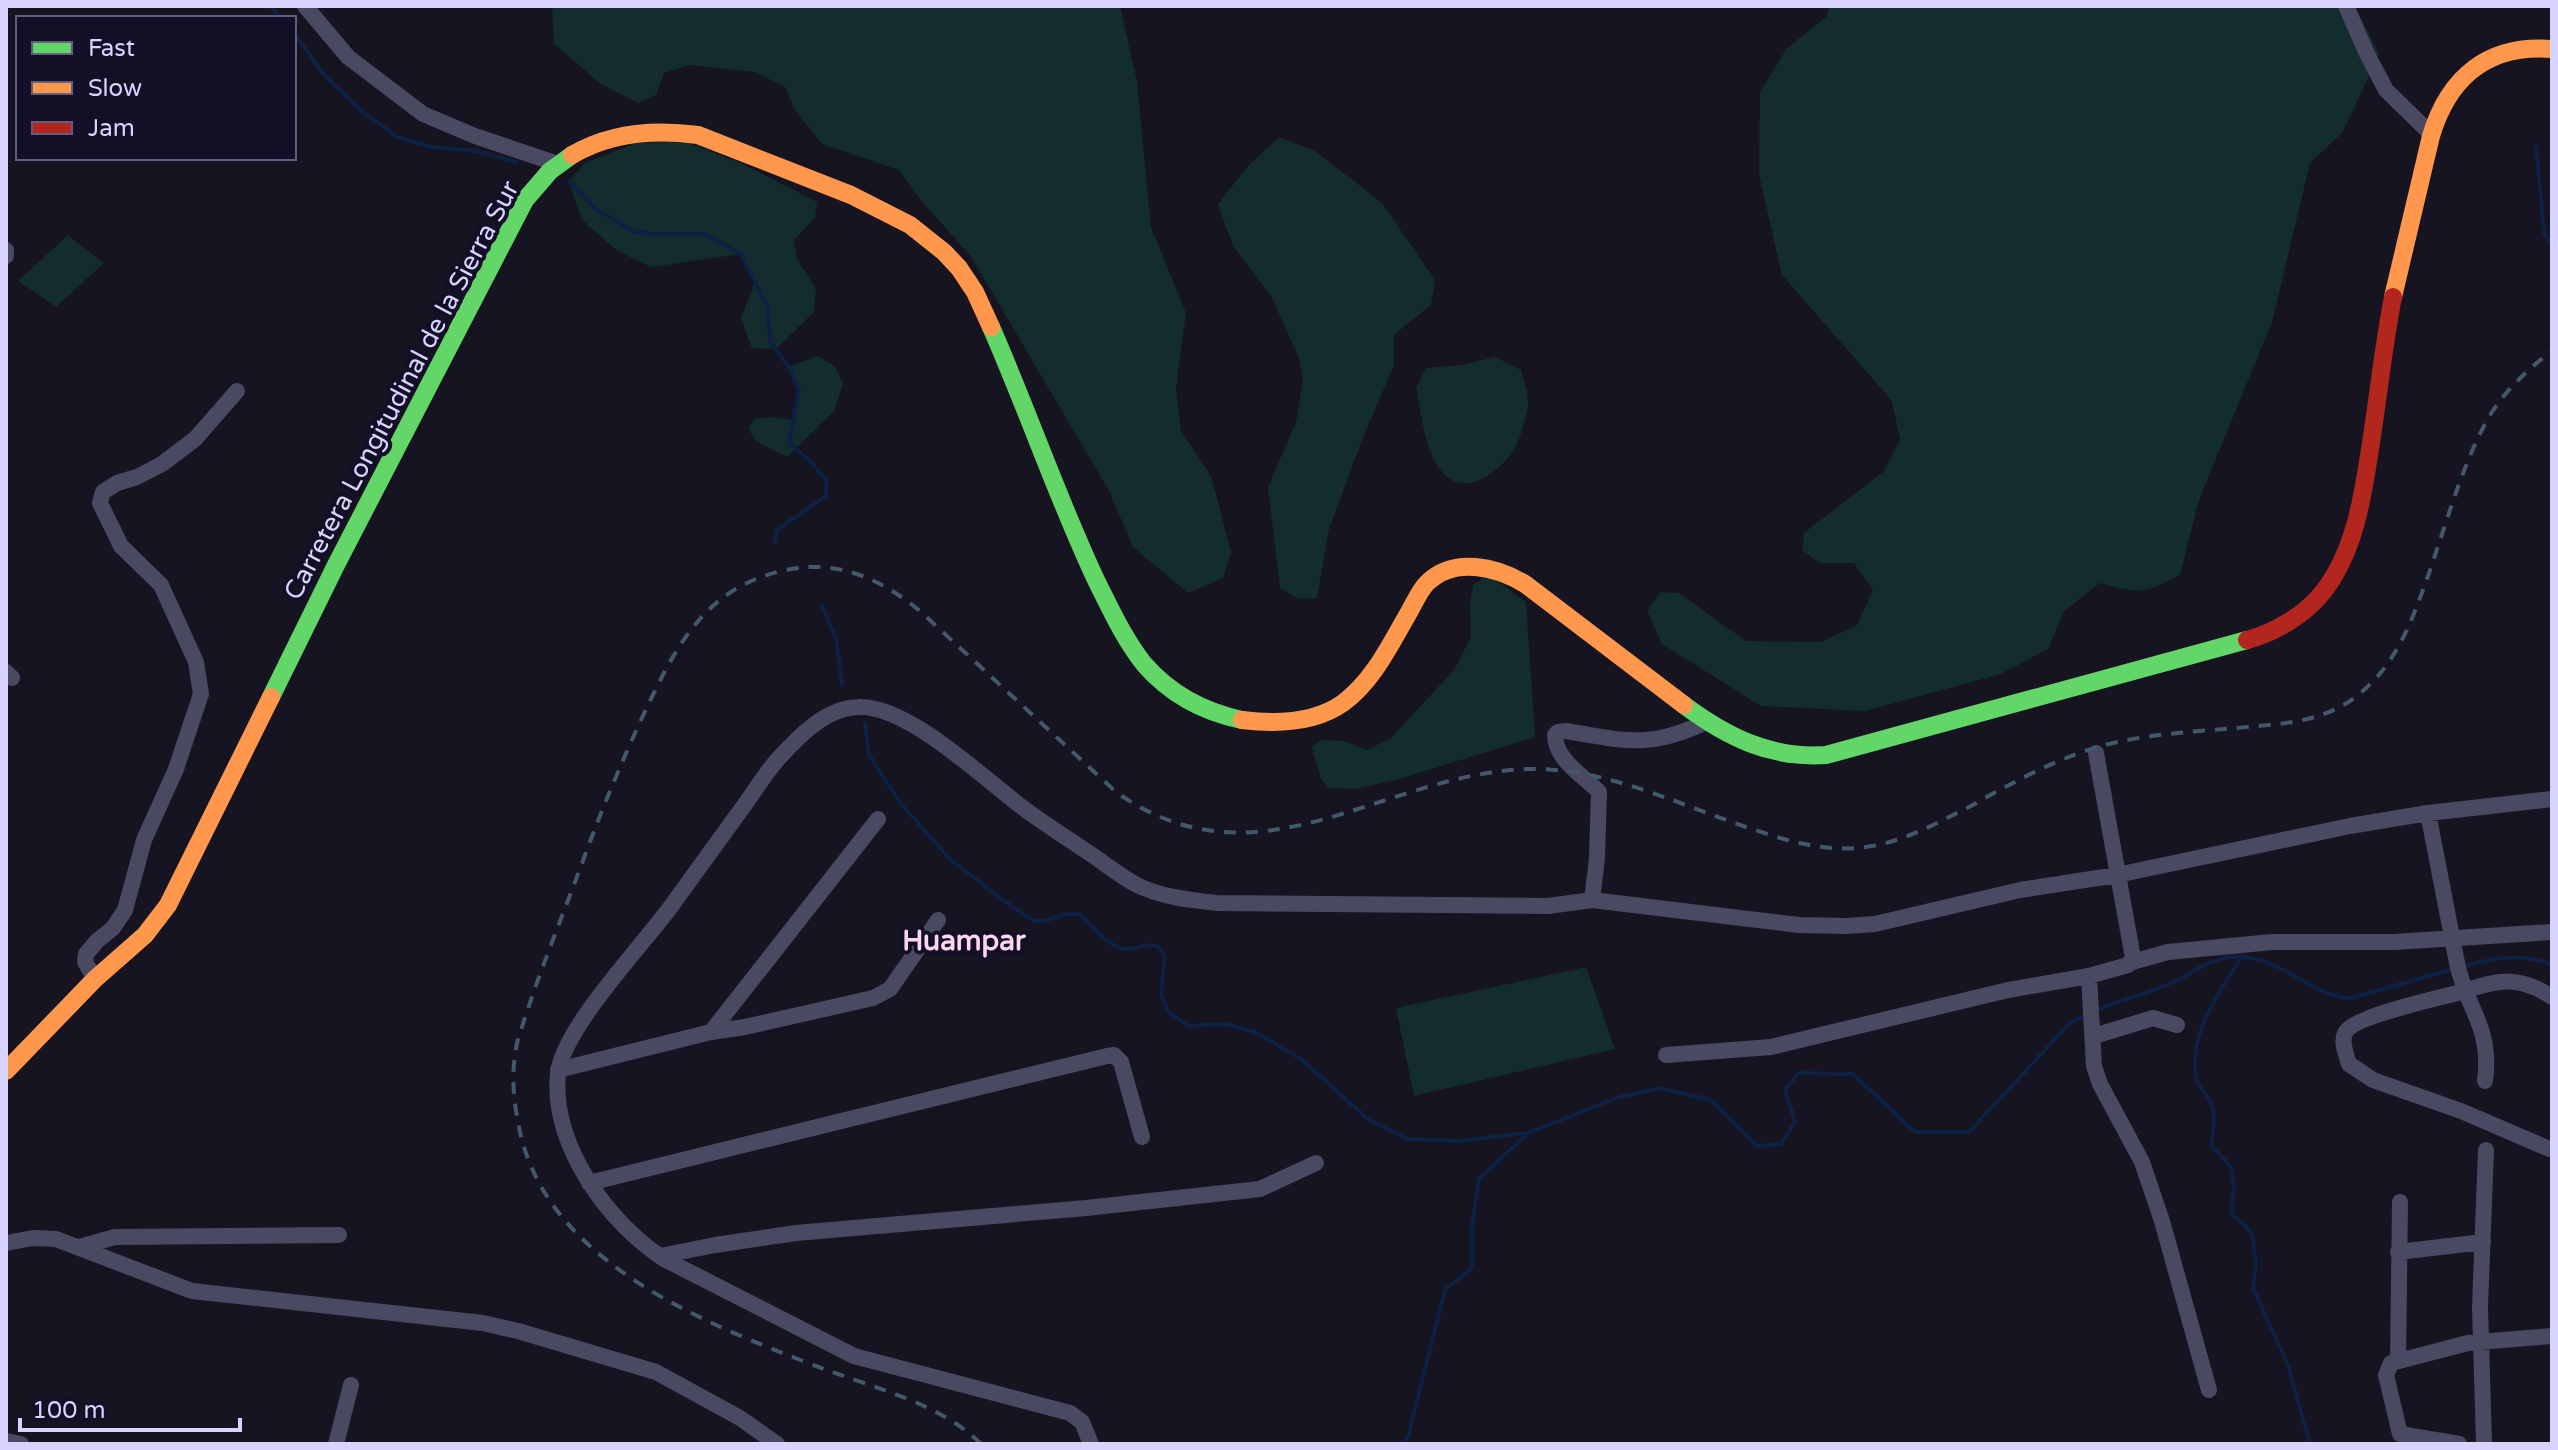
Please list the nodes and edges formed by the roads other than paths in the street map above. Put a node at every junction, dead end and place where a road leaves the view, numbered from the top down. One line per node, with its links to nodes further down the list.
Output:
1 (305, 6): 5 (street)
2 (2346, 6): 4 (street)
3 (2552, 49): 4 (highway, Carretera Longitudinal de la Sierra Sur)
4 (2432, 135): 9 (highway, Carretera Longitudinal de la Sierra Sur)
5 (558, 164): 9 (highway, Carretera Longitudinal de la Sierra Sur); 20 (highway, Carretera Longitudinal de la Sierra Sur)
6 (6, 250): 7 (street)
7 (6, 256)
8 (237, 391): 20 (street)
9 (1706, 722): 15 (street)
10 (2096, 753): 14 (street)
11 (2552, 799): 12 (street)
12 (2428, 813): 14 (street); 18 (street)
13 (878, 819): 25 (street)
14 (2117, 875): 15 (street); 19 (street)
15 (1592, 900): 28 (street)
16 (938, 920): 25 (street)
17 (2552, 932): 18 (street)
18 (2452, 937): 19 (street); 22 (street)
19 (2132, 962): 21 (street)
20 (95, 979): 29 (highway, Carretera Longitudinal de la Sierra Sur)
21 (2090, 983): 26 (street); 27 (street)
22 (2465, 991): 23 (street); 30 (street); 33 (street)
23 (2552, 997)
24 (2177, 1025): 26 (street)
25 (711, 1032): 28 (street)
26 (2093, 1032): 47 (street)
27 (1666, 1055)
28 (558, 1070): 35 (street)
29 (6, 1071)
30 (2485, 1081)
31 (1142, 1137): 35 (street)
32 (2486, 1150): 38 (street)
33 (2552, 1150)
34 (1316, 1163): 42 (street)
35 (589, 1183): 42 (street)
36 (2400, 1202): 41 (street)
37 (339, 1235): 40 (street)
38 (2483, 1242): 41 (street); 44 (street)
39 (6, 1243): 40 (street)
40 (79, 1247): 52 (street)
41 (2398, 1252): 45 (street)
42 (660, 1256): 53 (street)
43 (2552, 1336): 44 (street)
44 (2481, 1341): 45 (street); 55 (street)
45 (2398, 1361): 48 (street)
46 (351, 1385): 51 (street)
47 (2209, 1390)
48 (2401, 1439): 54 (street)
49 (6, 1441): 50 (street)
50 (21, 1444)
51 (336, 1444)
52 (777, 1444)
53 (1091, 1444)
54 (2459, 1444)
55 (2484, 1444)

